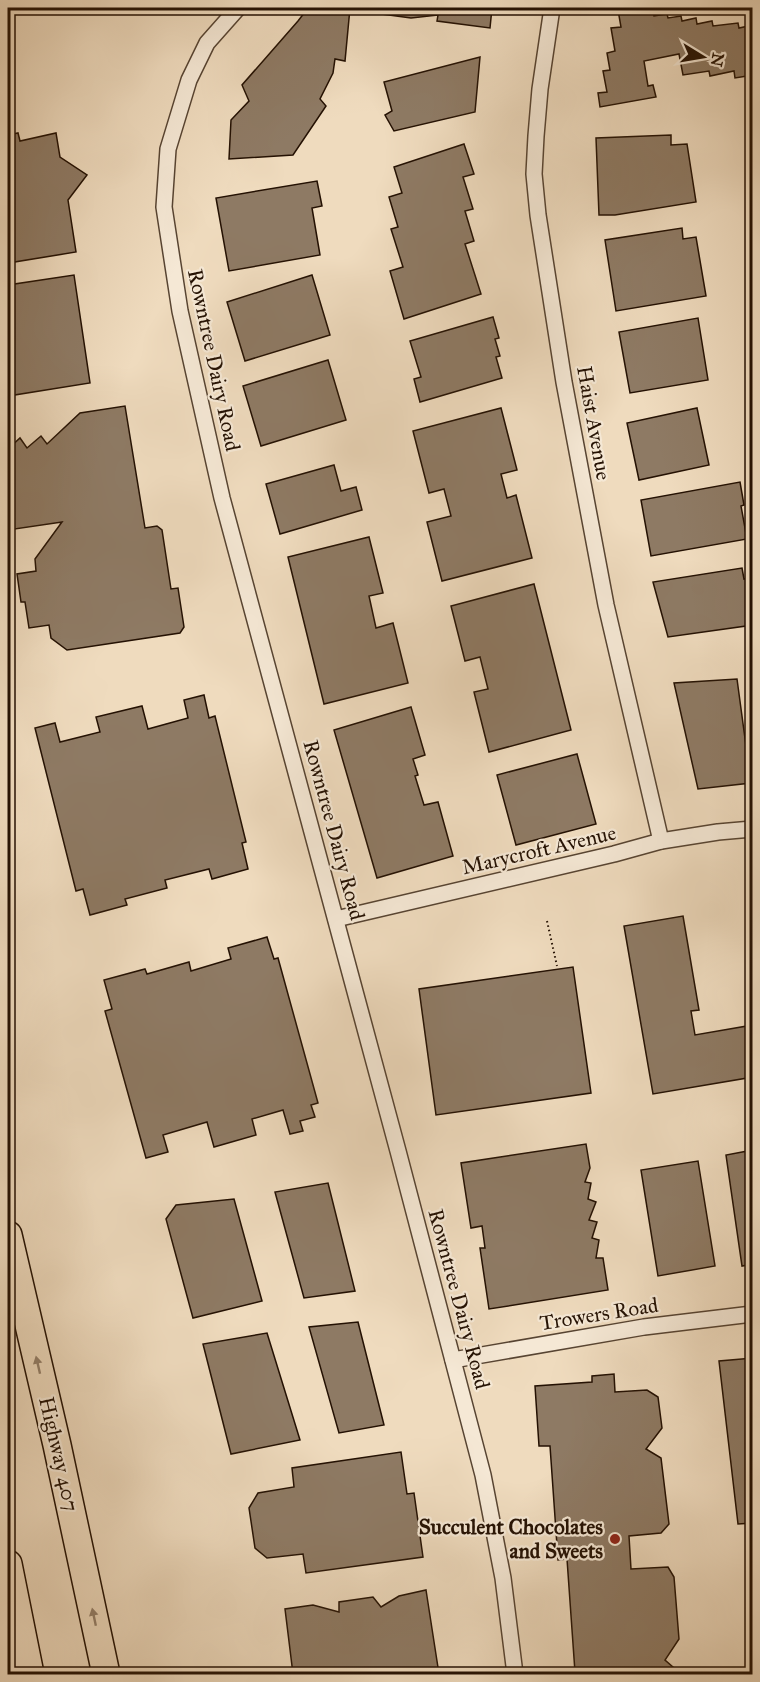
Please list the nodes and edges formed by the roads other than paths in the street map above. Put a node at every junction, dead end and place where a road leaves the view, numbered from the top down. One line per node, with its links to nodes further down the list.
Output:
1 (238, 8): 5 (street, Rowntree Dairy Road)
2 (552, 8): 4 (street, Haist Avenue)
3 (753, 830): 4 (street, Marycroft Avenue)
4 (661, 841): 5 (street, Marycroft Avenue)
5 (336, 919): 8 (street, Rowntree Dairy Road)
6 (8, 1235): 11 (highway, Highway 407, one-way to 6)
7 (753, 1314): 8 (street, Trowers Road)
8 (453, 1360): 12 (street, Rowntree Dairy Road)
9 (8, 1564): 10 (highway)
10 (30, 1674)
11 (106, 1674)
12 (515, 1674)

